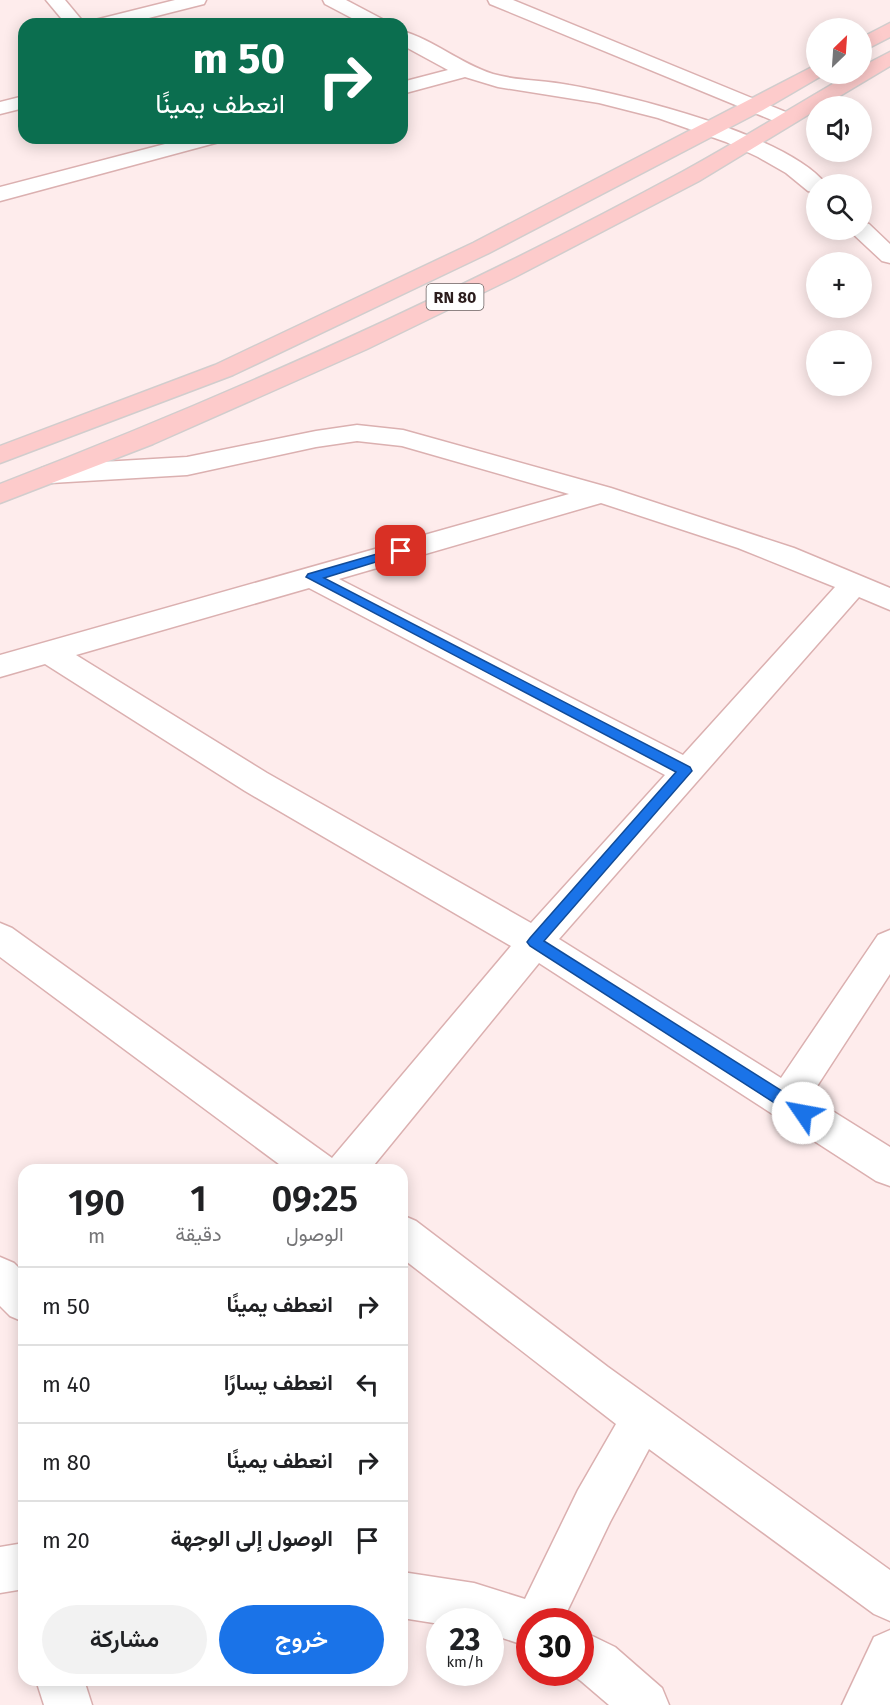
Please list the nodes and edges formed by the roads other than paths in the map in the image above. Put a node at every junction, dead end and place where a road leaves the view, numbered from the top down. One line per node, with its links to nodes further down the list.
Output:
1 (55, 0): 6 (street)
2 (197, 0): 7 (street)
3 (332, 0): 8 (street)
4 (497, 0): 16 (street)
5 (545, 0): 16 (street)
6 (71, 18)
7 (126, 18)
8 (366, 18)
9 (890, 29): 11 (main road)
10 (408, 40): 13 (street)
11 (872, 40)
12 (890, 58): 19 (main road, RN 80)
13 (466, 71): 15 (street); 20 (street)
14 (806, 77): 16 (main road, RN 80)
15 (408, 86)
16 (764, 101): 19 (street); 20 (main road, RN 80)
17 (18, 104): 18 (street)
18 (0, 108)
19 (795, 114): 21 (main road, RN 80)
20 (712, 129): 21 (street); 27 (main road, RN 80)
21 (746, 143): 23 (street); 28 (main road, RN 80)
22 (189, 144): 24 (street)
23 (806, 179)
24 (0, 194)
25 (872, 239): 26 (street)
26 (890, 256)
27 (0, 455)
28 (51, 474): 29 (main road, RN 80); 30 (street)
29 (0, 494)
30 (601, 494): 31 (street); 32 (street)
31 (312, 577): 34 (street); 36 (street)
32 (855, 583): 33 (street); 36 (street)
33 (890, 600)
34 (50, 653): 35 (street); 38 (street)
35 (0, 666)
36 (685, 771): 38 (street)
37 (0, 938): 41 (street)
38 (535, 942): 40 (street); 42 (street)
39 (890, 945): 40 (street)
40 (786, 1102): 43 (street)
41 (310, 1164)
42 (351, 1164)
43 (890, 1168)
44 (408, 1239): 47 (street)
45 (0, 1277): 46 (street)
46 (18, 1296)
47 (643, 1418): 49 (street); 50 (street)
48 (408, 1596): 51 (street)
49 (890, 1598)
50 (545, 1608)
51 (516, 1620)
52 (890, 1653): 57 (street)
53 (594, 1662): 56 (street)
54 (62, 1686): 55 (street)
55 (68, 1705)
56 (645, 1705)
57 (866, 1705)

